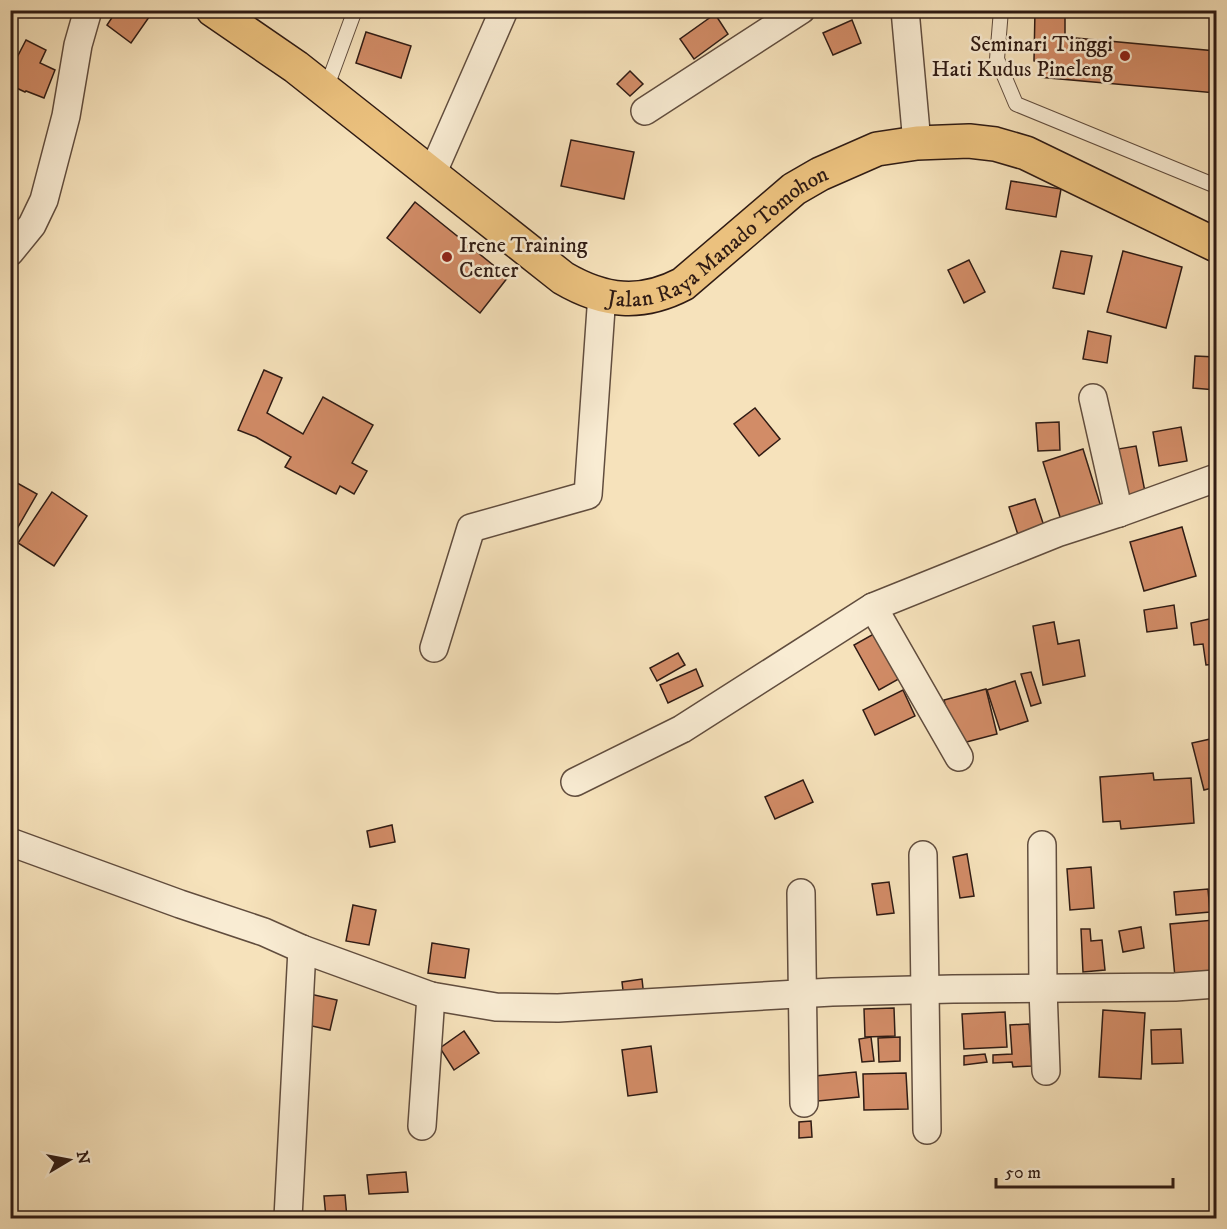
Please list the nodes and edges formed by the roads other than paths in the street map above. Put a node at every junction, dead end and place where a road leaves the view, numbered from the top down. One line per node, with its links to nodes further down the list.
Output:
1 (88, 10): 14 (street)
2 (213, 10): 8 (highway, Jalan Raya Manado Tomohon)
3 (355, 10): 8 (lane)
4 (504, 10): 11 (street)
5 (801, 10): 9 (street)
6 (905, 10): 10 (street)
7 (1001, 10): 12 (lane)
8 (326, 91): 11 (highway, Jalan Raya Manado Tomohon)
9 (645, 111)
10 (917, 142): 13 (highway, Jalan Raya Manado Tomohon); 15 (highway, Jalan Raya Manado Tomohon)
11 (432, 174): 15 (highway, Jalan Raya Manado Tomohon)
12 (1216, 186)
13 (1216, 245)
14 (10, 252)
15 (602, 294): 20 (street)
16 (1093, 398): 18 (street)
17 (1216, 478): 18 (street)
18 (1119, 513): 19 (street)
19 (873, 607): 21 (street); 22 (street)
20 (434, 648)
21 (959, 757)
22 (575, 782)
23 (10, 842): 27 (street)
24 (1042, 845): 30 (street)
25 (923, 855): 29 (street)
26 (801, 894): 31 (street)
27 (302, 949): 32 (street); 37 (street)
28 (1216, 984): 30 (street)
29 (925, 989): 30 (street); 31 (street); 36 (street)
30 (1043, 989): 33 (street)
31 (803, 994): 32 (street); 34 (street)
32 (431, 996): 35 (street)
33 (1046, 1071)
34 (804, 1103)
35 (423, 1126)
36 (927, 1130)
37 (288, 1218)

